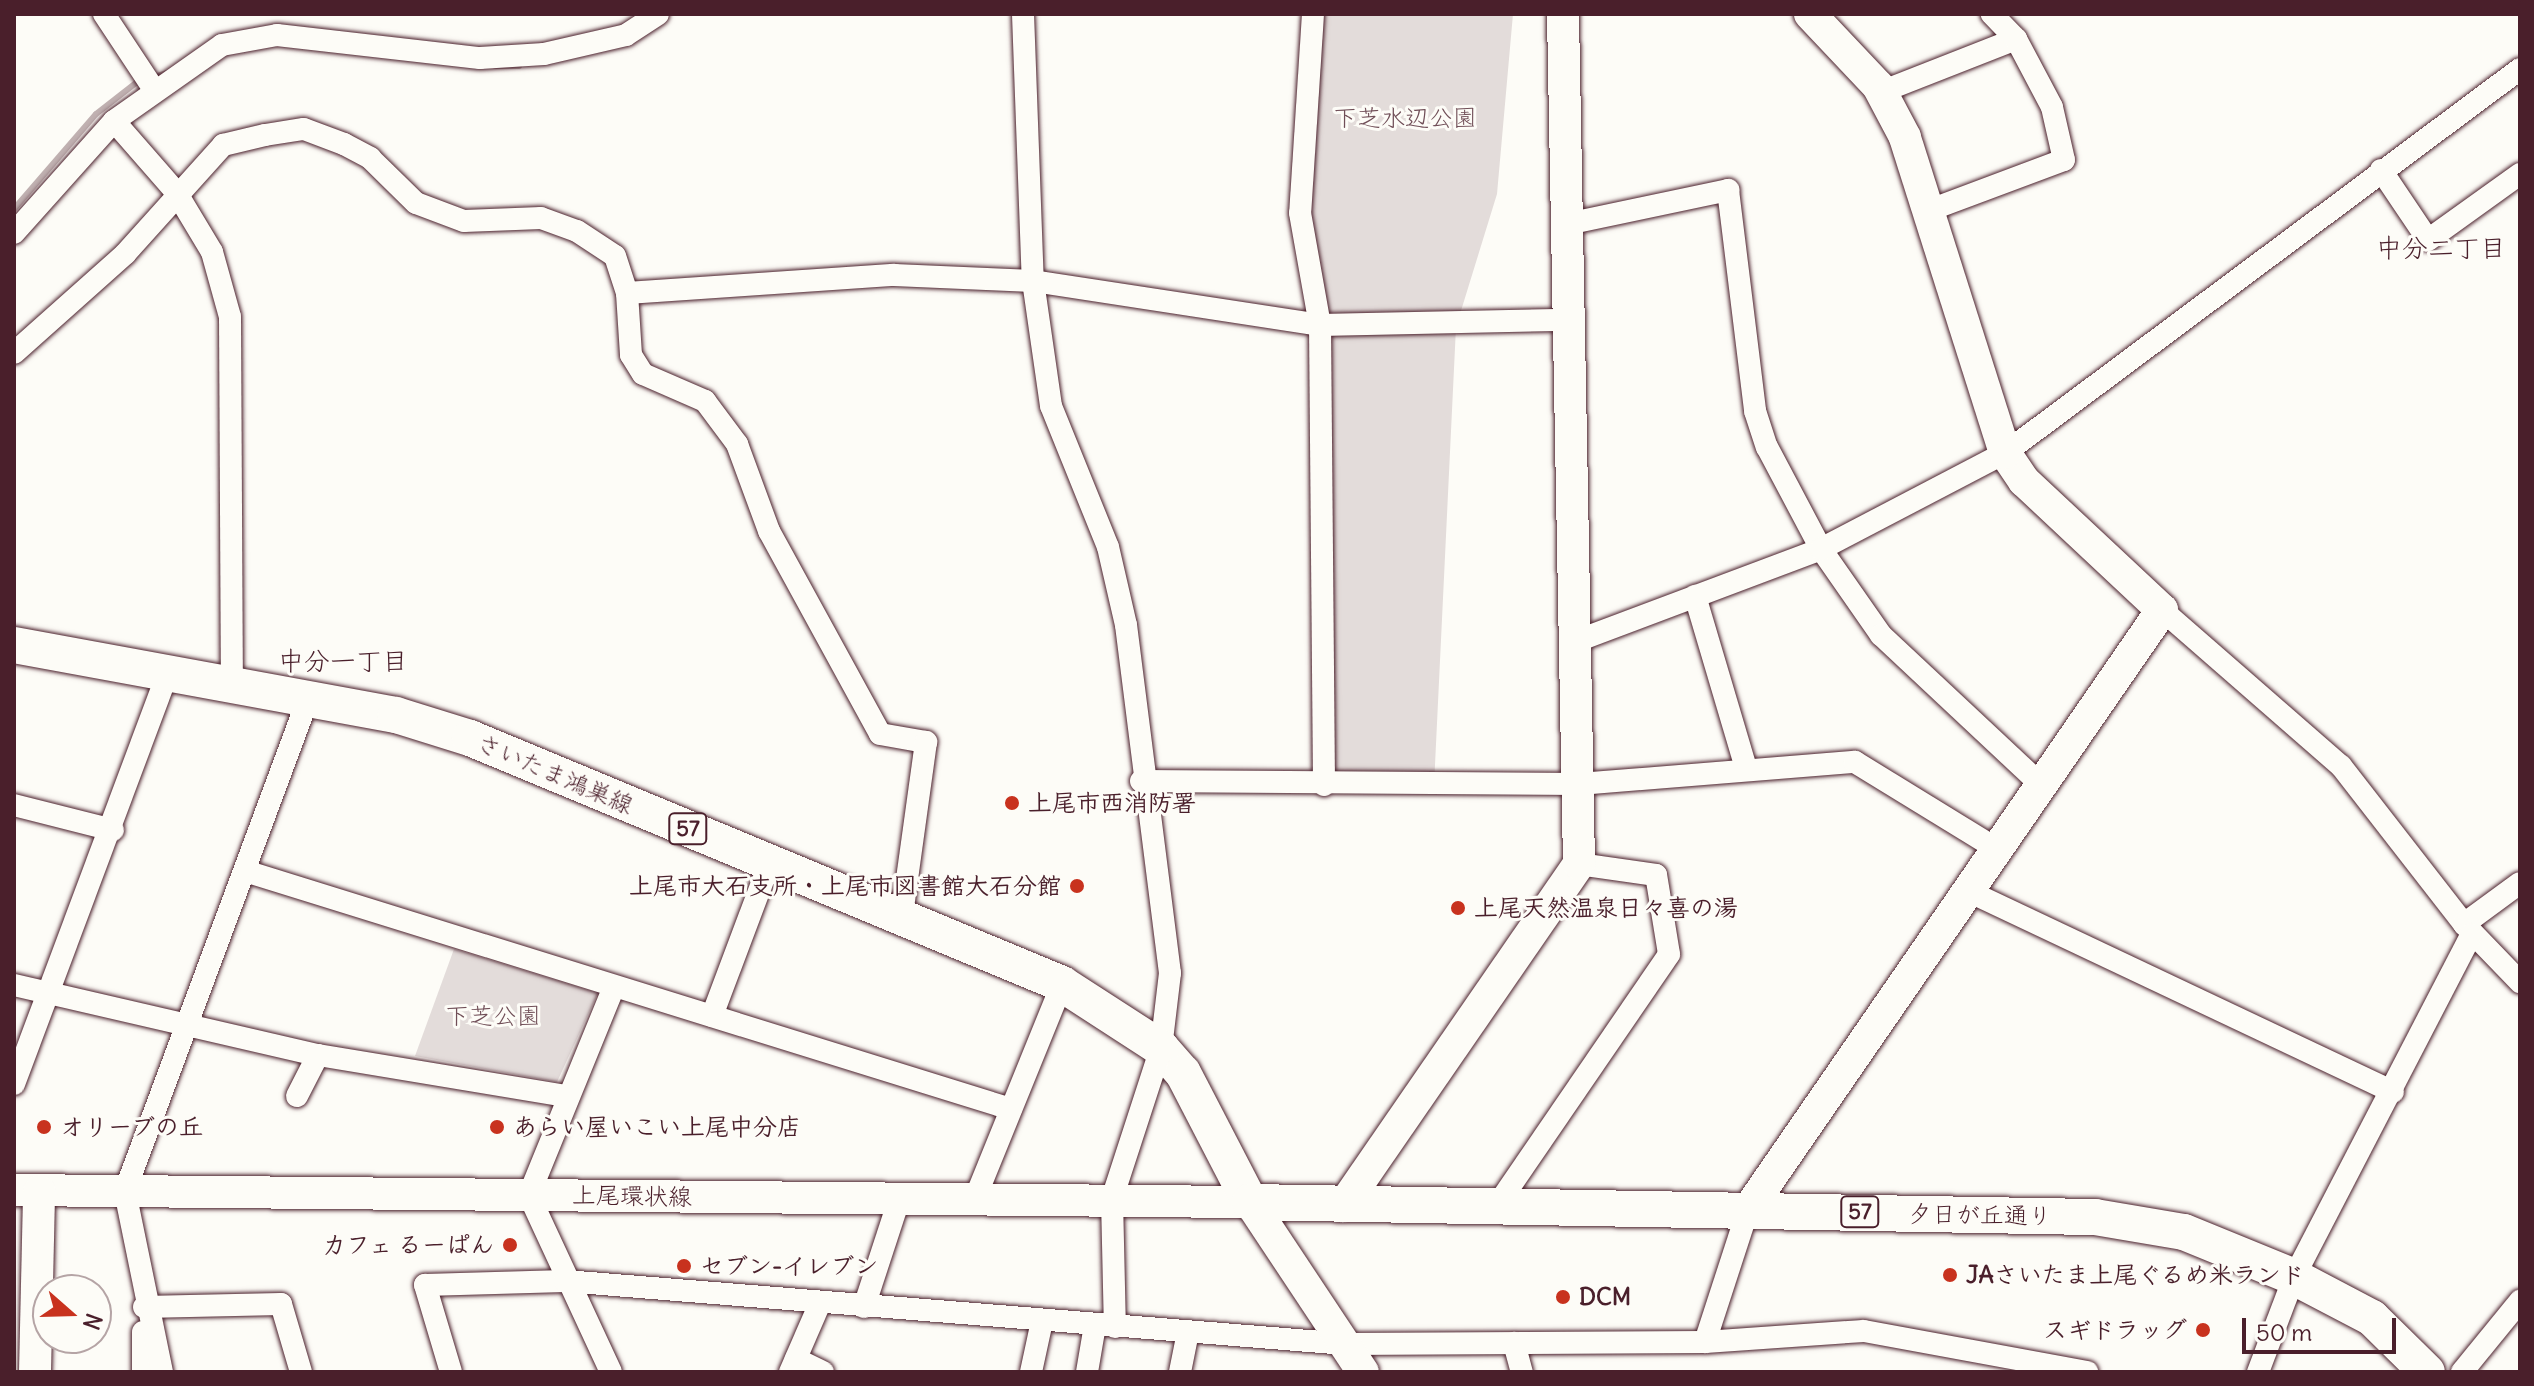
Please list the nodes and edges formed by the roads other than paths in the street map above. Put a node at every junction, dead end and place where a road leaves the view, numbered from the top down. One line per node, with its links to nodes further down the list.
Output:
1 (104, 14): 10 (street)
2 (658, 14): 10 (street)
3 (1023, 14): 19 (street)
4 (1313, 14): 22 (street)
5 (1563, 14): 17 (street)
6 (1810, 14): 11 (street)
7 (1992, 14): 8 (street)
8 (2016, 39): 11 (street); 16 (street)
9 (2520, 69): 13 (street)
10 (153, 88): 12 (street)
11 (1881, 92): 16 (street)
12 (114, 121): 15 (street); 18 (street)
13 (2381, 170): 14 (street); 24 (street)
14 (2520, 174)
15 (176, 192): 20 (street); 23 (street); 31 (street)
16 (1930, 210): 24 (street)
17 (1567, 224): 21 (street); 25 (street)
18 (14, 233)
19 (1033, 281): 20 (street); 22 (street); 34 (street)
20 (627, 293): 46 (street)
21 (1569, 320): 22 (street); 28 (street)
22 (1320, 325): 37 (street)
23 (14, 353)
24 (2005, 453): 25 (street); 27 (street)
25 (1821, 549): 26 (street); 35 (street)
26 (1695, 596): 28 (street); 33 (street)
27 (2162, 610): 35 (street); 47 (street)
28 (1574, 642): 36 (street)
29 (14, 645): 30 (main road, さいたま鴻巣線 / 57)
30 (168, 673): 31 (main road, さいたま鴻巣線 / 57); 39 (street)
31 (232, 685): 32 (main road, さいたま鴻巣線 / 57)
32 (308, 699): 41 (main road, さいたま鴻巣線 / 57); 43 (street)
33 (1746, 768): 36 (street); 40 (street)
34 (1141, 781): 37 (street); 55 (street)
35 (2039, 783): 40 (street)
36 (1579, 784): 37 (street); 42 (street)
37 (1324, 785)
38 (14, 805): 39 (street)
39 (113, 830): 52 (street)
40 (1997, 849): 45 (street)
41 (769, 864): 46 (main road, さいたま鴻巣線 / 57); 53 (street)
42 (1579, 864): 69 (street); 70 (street)
43 (245, 871): 51 (street); 54 (street)
44 (2520, 883): 47 (street)
45 (1968, 891): 58 (street); 71 (street)
46 (902, 916): 49 (main road, さいたま鴻巣線 / 57)
47 (2468, 929): 48 (street); 58 (street)
48 (2520, 982)
49 (1062, 984): 55 (main road, さいたま鴻巣線 / 57); 61 (street)
50 (14, 985): 52 (street)
51 (613, 989): 53 (street); 60 (street)
52 (49, 994): 54 (street); 57 (street)
53 (712, 1016): 61 (street)
54 (188, 1028): 56 (street); 63 (street)
55 (1161, 1048): 65 (street); 68 (main road, さいたま鴻巣線 / 57)
56 (318, 1055): 59 (street); 60 (street)
57 (14, 1084)
58 (2393, 1092): 72 (street)
59 (297, 1096)
60 (567, 1096): 64 (street)
61 (1011, 1109): 67 (street)
62 (26, 1190): 63 (street, 上尾環状線); 78 (street)
63 (125, 1191): 64 (street, 上尾環状線); 76 (street)
64 (529, 1195): 66 (street, 上尾環状線); 73 (street)
65 (1112, 1199): 67 (street, 上尾環状線); 68 (street, 上尾環状線); 80 (street)
66 (899, 1200): 67 (street, 上尾環状線); 77 (street)
67 (974, 1201)
68 (1250, 1202): 69 (main road, 夕日が丘通り / 57); 84 (street)
69 (1343, 1206): 70 (main road, 夕日が丘通り / 57)
70 (1496, 1207): 71 (main road, 夕日が丘通り / 57)
71 (1748, 1210): 72 (main road, 夕日が丘通り / 57); 82 (street)
72 (2294, 1277): 98 (street); 99 (main road, 夕日が丘通り / 57)
73 (565, 1281): 75 (street); 90 (street); 91 (street)
74 (2520, 1301): 100 (street)
75 (820, 1303): 77 (street); 85 (street)
76 (144, 1307): 87 (street); 88 (street); 89 (street)
77 (864, 1307): 79 (street)
78 (25, 1310): 86 (street)
79 (1042, 1321): 80 (street); 93 (street)
80 (1105, 1326): 81 (street); 94 (street)
81 (1188, 1332): 84 (street); 95 (street)
82 (1705, 1342): 83 (street); 97 (street)
83 (1514, 1343): 84 (street); 96 (street)
84 (1358, 1365)
85 (793, 1366): 92 (street)
86 (35, 1372)
87 (143, 1372)
88 (162, 1372)
89 (301, 1372)
90 (451, 1372)
91 (611, 1372)
92 (823, 1372)
93 (1031, 1372)
94 (1087, 1372)
95 (1180, 1372)
96 (1522, 1372)
97 (2087, 1372)
98 (2258, 1372)
99 (2427, 1372)
100 (2462, 1372)

